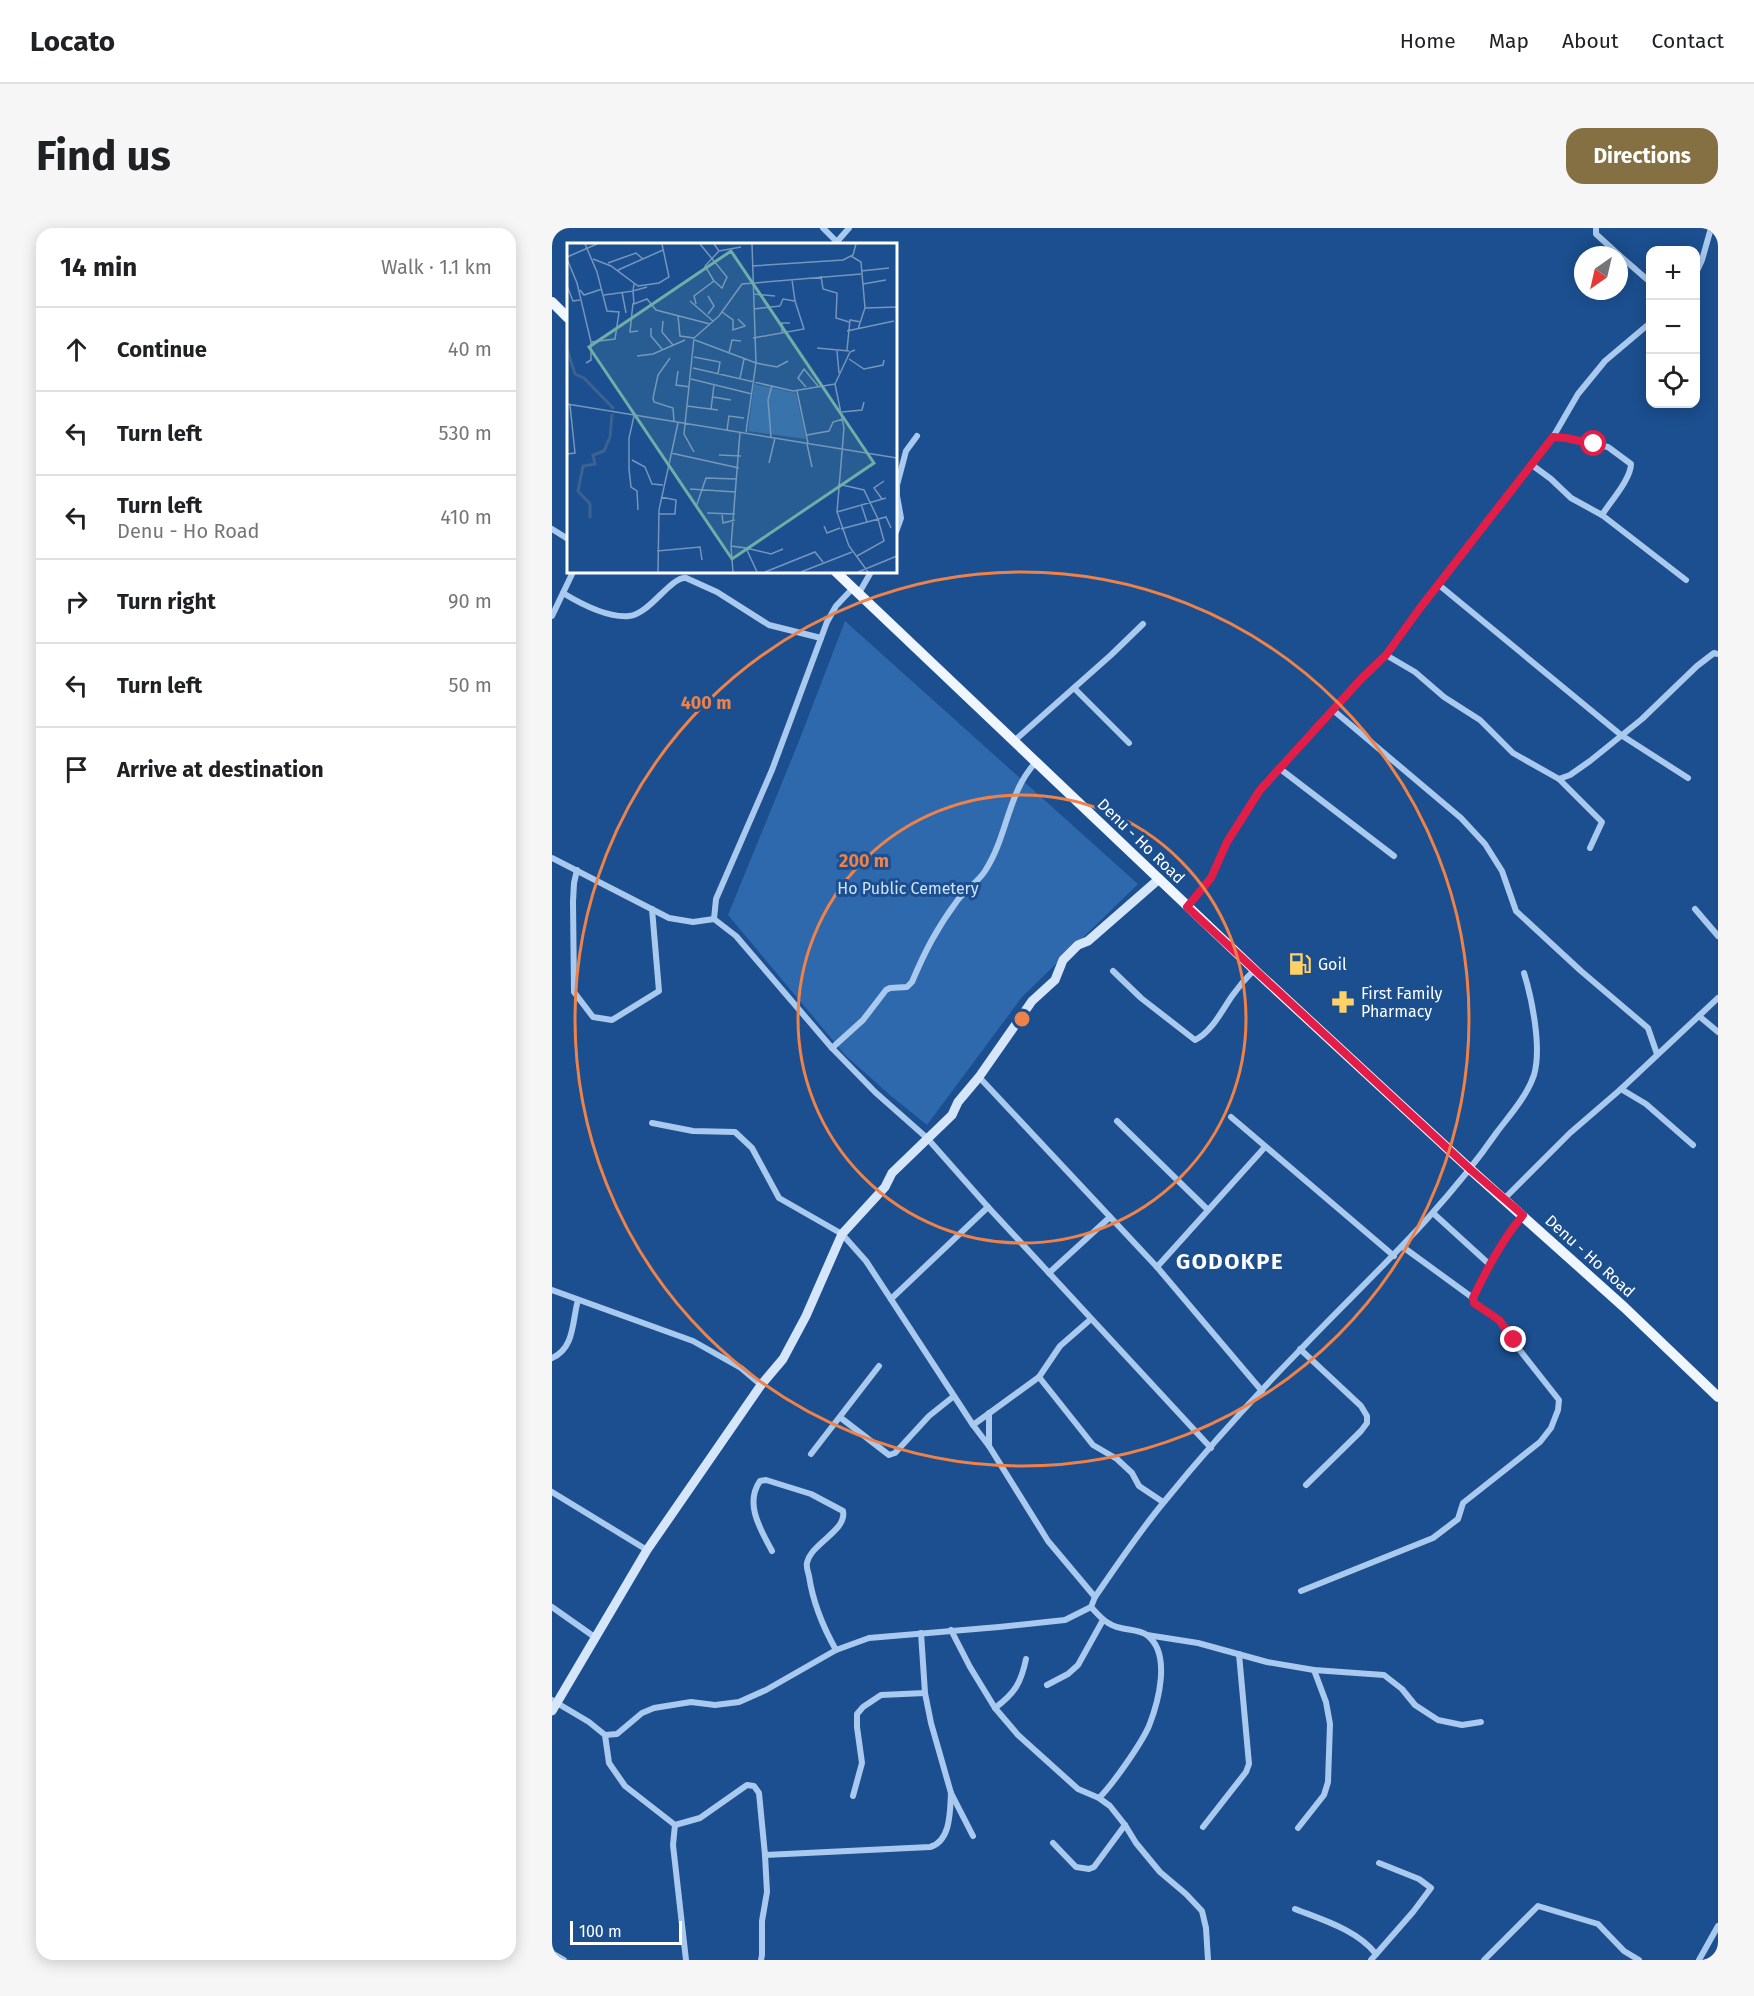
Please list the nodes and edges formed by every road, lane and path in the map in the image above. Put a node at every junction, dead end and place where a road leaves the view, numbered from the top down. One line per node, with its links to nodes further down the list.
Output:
1 (823, 228): 6 (street)
2 (849, 228): 6 (street)
3 (1588, 228): 5 (street)
4 (1711, 228): 9 (street)
5 (1596, 231): 7 (street)
6 (836, 243)
7 (1610, 246)
8 (1628, 263): 10 (street)
9 (1700, 264)
10 (1646, 279)
11 (552, 302): 12 (main road)
12 (567, 317)
13 (1646, 326): 15 (street)
14 (917, 436): 17 (street)
15 (1553, 437): 16 (street); 19 (street)
16 (1532, 465): 19 (street); 27 (street)
17 (897, 485)
18 (897, 496): 21 (street)
19 (1602, 515): 26 (street)
20 (552, 529): 22 (street)
21 (897, 529)
22 (567, 538)
23 (572, 573): 29 (street)
24 (837, 573): 28 (main road, Denu - Ho Road)
25 (871, 573): 28 (street)
26 (1686, 580)
27 (1439, 585): 34 (street); 37 (street)
28 (856, 590): 32 (street); 38 (main road, Denu - Ho Road)
29 (563, 592): 30 (street); 32 (street)
30 (552, 616)
31 (1143, 624): 35 (street)
32 (821, 638): 52 (street)
33 (1718, 654): 37 (street)
34 (1386, 655): 36 (street); 43 (street)
35 (1074, 688): 38 (street); 39 (street)
36 (1333, 710): 41 (street); 61 (street)
37 (1621, 735): 42 (street); 43 (street)
38 (1014, 741): 40 (main road, Denu - Ho Road)
39 (1128, 743)
40 (1036, 762): 48 (main road, Denu - Ho Road); 60 (street)
41 (1279, 768): 45 (street); 49 (street)
42 (1688, 778)
43 (1559, 780): 44 (street)
44 (1590, 848)
45 (1394, 856)
46 (552, 858): 47 (street)
47 (577, 870): 50 (street); 50 (street)
48 (1159, 879): 49 (main road, Denu - Ho Road); 62 (street)
49 (1187, 907): 54 (main road, Denu - Ho Road)
50 (652, 909): 52 (street)
51 (1695, 909): 53 (street)
52 (714, 919): 60 (street)
53 (1718, 936)
54 (1254, 970): 55 (street); 70 (main road, Denu - Ho Road)
55 (1113, 971)
56 (1524, 973): 70 (street)
57 (1718, 998): 58 (street)
58 (1699, 1016): 59 (street); 61 (street)
59 (1718, 1032)
60 (832, 1048): 67 (street)
61 (1658, 1054): 63 (street)
62 (979, 1077): 67 (street); 76 (street)
63 (1621, 1089): 68 (street); 71 (street)
64 (1231, 1117): 69 (street)
65 (1117, 1121): 73 (street)
66 (652, 1123): 77 (street)
67 (927, 1138): 72 (street); 77 (street)
68 (1693, 1144)
69 (1265, 1147): 73 (street); 79 (street)
70 (1471, 1170): 71 (main road, Denu - Ho Road); 74 (street)
71 (1504, 1199): 75 (main road, Denu - Ho Road)
72 (988, 1207): 82 (street); 85 (street)
73 (1208, 1210): 81 (street)
74 (1433, 1214): 78 (street); 80 (street)
75 (1523, 1215): 80 (street); 95 (main road, Denu - Ho Road)
76 (1110, 1217): 81 (street); 82 (street)
77 (842, 1234): 85 (street); 92 (street)
78 (1402, 1246): 79 (street); 84 (street)
79 (1394, 1256): 88 (street)
80 (1489, 1264): 84 (street)
81 (1157, 1267): 93 (street)
82 (1049, 1274): 87 (street)
83 (552, 1290): 86 (street)
84 (1473, 1298): 107 (street)
85 (891, 1299): 94 (street)
86 (578, 1300): 89 (street); 92 (street)
87 (1091, 1319): 91 (street); 100 (street)
88 (1300, 1349): 93 (street); 102 (street)
89 (552, 1358)
90 (879, 1366): 97 (street)
91 (1039, 1377): 96 (street); 104 (street)
92 (761, 1385): 105 (street)
93 (1262, 1391): 100 (street)
94 (954, 1396): 97 (street); 98 (street)
95 (1718, 1397)
96 (989, 1413): 98 (street); 99 (street)
97 (841, 1418): 101 (street)
98 (973, 1425): 99 (street)
99 (989, 1446): 108 (street)
100 (1211, 1448): 104 (street)
101 (811, 1454)
102 (1306, 1485)
103 (552, 1492): 105 (street)
104 (1163, 1502): 108 (street)
105 (647, 1550): 115 (street)
106 (772, 1551): 116 (street)
107 (1301, 1591)
108 (1095, 1597): 109 (street)
109 (1091, 1607): 111 (street); 112 (street)
110 (552, 1608): 115 (street)
111 (1103, 1620): 114 (street); 120 (street)
112 (951, 1630): 113 (street); 123 (street)
113 (921, 1634): 116 (street); 121 (street)
114 (1147, 1635): 117 (street); 129 (street)
115 (596, 1638): 122 (street)
116 (836, 1650): 126 (street)
117 (1239, 1654): 119 (street); 132 (street)
118 (1026, 1659): 123 (street)
119 (1314, 1670): 125 (street); 133 (street)
120 (1047, 1685)
121 (925, 1693): 127 (street); 128 (street)
122 (555, 1701): 124 (street); 126 (street)
123 (995, 1708): 129 (street)
124 (552, 1711)
125 (1481, 1722)
126 (605, 1735): 130 (street)
127 (951, 1793): 134 (street); 136 (street)
128 (853, 1796)
129 (1099, 1798): 131 (street)
130 (675, 1825): 136 (street); 143 (street)
131 (1125, 1825): 135 (street); 145 (street)
132 (1203, 1827)
133 (1298, 1828)
134 (973, 1836)
135 (1053, 1843)
136 (765, 1855): 144 (street)
137 (1379, 1863): 141 (street)
138 (1295, 1909): 141 (street)
139 (1718, 1926): 149 (street)
140 (552, 1953): 142 (street)
141 (1376, 1954): 146 (street)
142 (564, 1960)
143 (686, 1960)
144 (761, 1960)
145 (1208, 1960)
146 (1371, 1960)
147 (1484, 1960): 148 (street)
148 (1639, 1960)
149 (1699, 1960)

